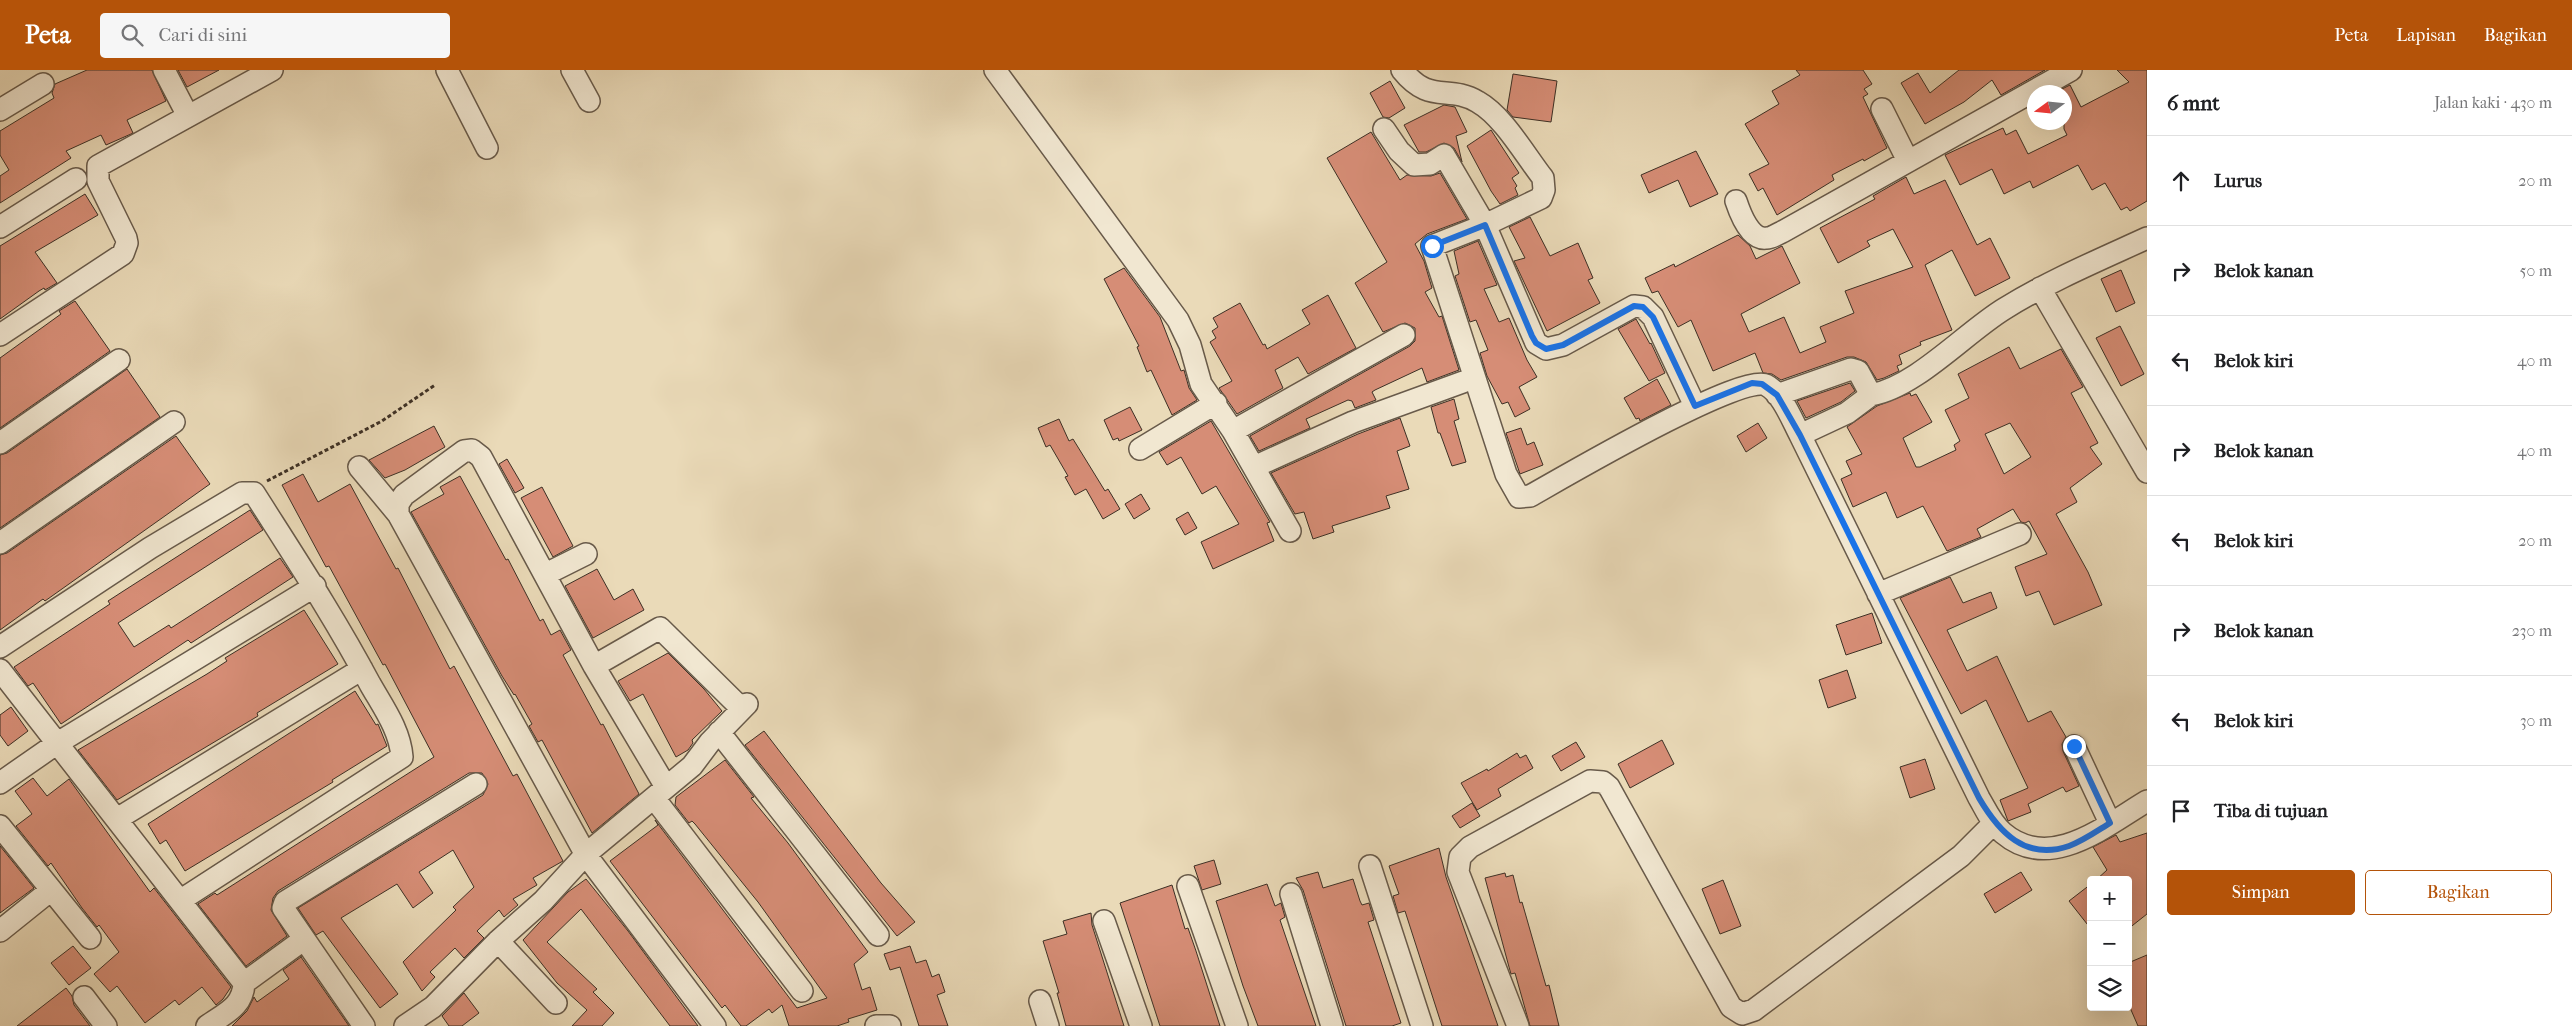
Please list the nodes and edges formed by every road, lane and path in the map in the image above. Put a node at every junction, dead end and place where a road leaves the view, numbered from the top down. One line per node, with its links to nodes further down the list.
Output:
1 (164, 70): 12 (street)
2 (272, 70): 12 (street)
3 (447, 70): 14 (street)
4 (572, 70): 9 (street)
5 (995, 70): 29 (street)
6 (1402, 70): 18 (street)
7 (2071, 70): 15 (street)
8 (43, 84): 11 (street)
9 (589, 101)
10 (1882, 109): 15 (street)
11 (0, 110)
12 (188, 116): 22 (street)
13 (1384, 129): 18 (street)
14 (487, 148)
15 (1908, 161): 17 (street)
16 (76, 179): 19 (street)
17 (1736, 201)
18 (1485, 225): 30 (street); 30 (street)
19 (0, 227)
20 (2147, 238): 21 (street)
21 (2040, 288): 28 (street); 38 (street)
22 (0, 335)
23 (1404, 335): 32 (street)
24 (119, 360): 34 (street)
25 (1463, 382): 37 (street)
26 (435, 386): 39 (path)
27 (1777, 395): 28 (street); 30 (street); 33 (street)
28 (1871, 395): 33 (street)
29 (1216, 403): 32 (street); 35 (street)
30 (1695, 406)
31 (174, 422): 43 (street)
32 (1233, 431): 37 (street)
33 (1800, 435): 47 (street)
34 (0, 443)
35 (1140, 449)
36 (359, 467): 40 (street)
37 (1254, 467): 41 (street)
38 (2147, 472)
39 (242, 493): 46 (street); 48 (street)
40 (398, 514): 45 (street); 63 (street)
41 (1290, 531)
42 (2020, 534): 47 (street)
43 (0, 543)
44 (586, 554): 45 (street)
45 (546, 574): 49 (street)
46 (315, 586): 50 (street); 53 (street)
47 (1878, 594): 61 (street)
48 (0, 647)
49 (594, 666): 52 (street); 57 (street)
50 (362, 669): 59 (street); 68 (street)
51 (0, 670): 53 (street)
52 (719, 732): 57 (street); 71 (street)
53 (56, 744): 55 (street); 59 (street)
54 (2074, 746): 60 (street)
55 (0, 783)
56 (476, 784): 73 (street)
57 (660, 792): 63 (street); 76 (street)
58 (2147, 801): 60 (street)
59 (117, 819): 68 (street)
60 (2110, 823): 61 (street)
61 (1994, 824): 92 (street)
62 (0, 826): 66 (street)
63 (586, 854): 74 (street); 84 (street)
64 (1370, 866): 91 (street)
65 (1188, 886): 89 (street)
66 (51, 890): 70 (street); 72 (street)
67 (1291, 894): 90 (street)
68 (181, 900): 75 (street)
69 (1104, 921): 88 (street)
70 (0, 931)
71 (878, 935)
72 (90, 938)
73 (304, 940): 75 (street); 82 (street)
74 (498, 941): 79 (street); 83 (street)
75 (244, 983): 81 (street)
76 (802, 991)
77 (84, 997): 80 (street)
78 (1040, 1001): 87 (street)
79 (556, 1003)
80 (106, 1026)
81 (207, 1026)
82 (364, 1026)
83 (405, 1026)
84 (715, 1026)
85 (876, 1026): 86 (street)
86 (890, 1026)
87 (1048, 1026)
88 (1141, 1026)
89 (1237, 1026)
90 (1332, 1026)
91 (1422, 1026)
92 (1518, 1026)

